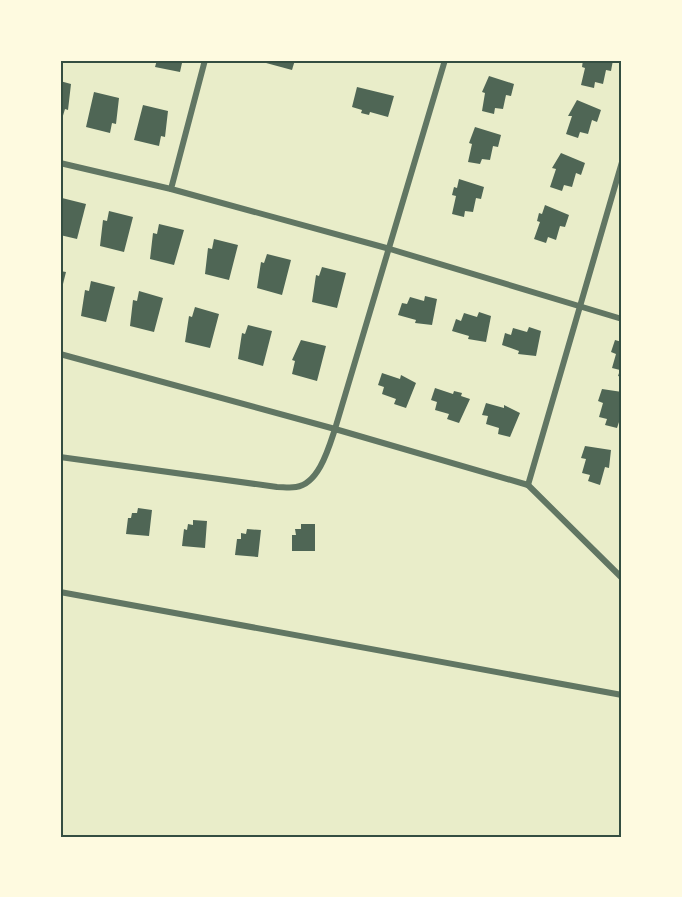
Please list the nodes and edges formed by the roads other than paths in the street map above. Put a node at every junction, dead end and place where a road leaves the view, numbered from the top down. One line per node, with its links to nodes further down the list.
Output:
1 (205, 60): 5 (street)
2 (444, 60): 6 (street)
3 (622, 162): 7 (street)
4 (60, 163): 5 (street)
5 (171, 189): 6 (street)
6 (390, 249): 7 (street); 10 (street)
7 (580, 306): 8 (street); 12 (street)
8 (622, 319)
9 (60, 354): 10 (street)
10 (335, 429): 11 (street); 12 (street)
11 (60, 457)
12 (528, 485): 13 (street)
13 (622, 578)
14 (60, 592): 15 (street)
15 (622, 695)
16 (60, 704): 17 (street)
17 (60, 710)

